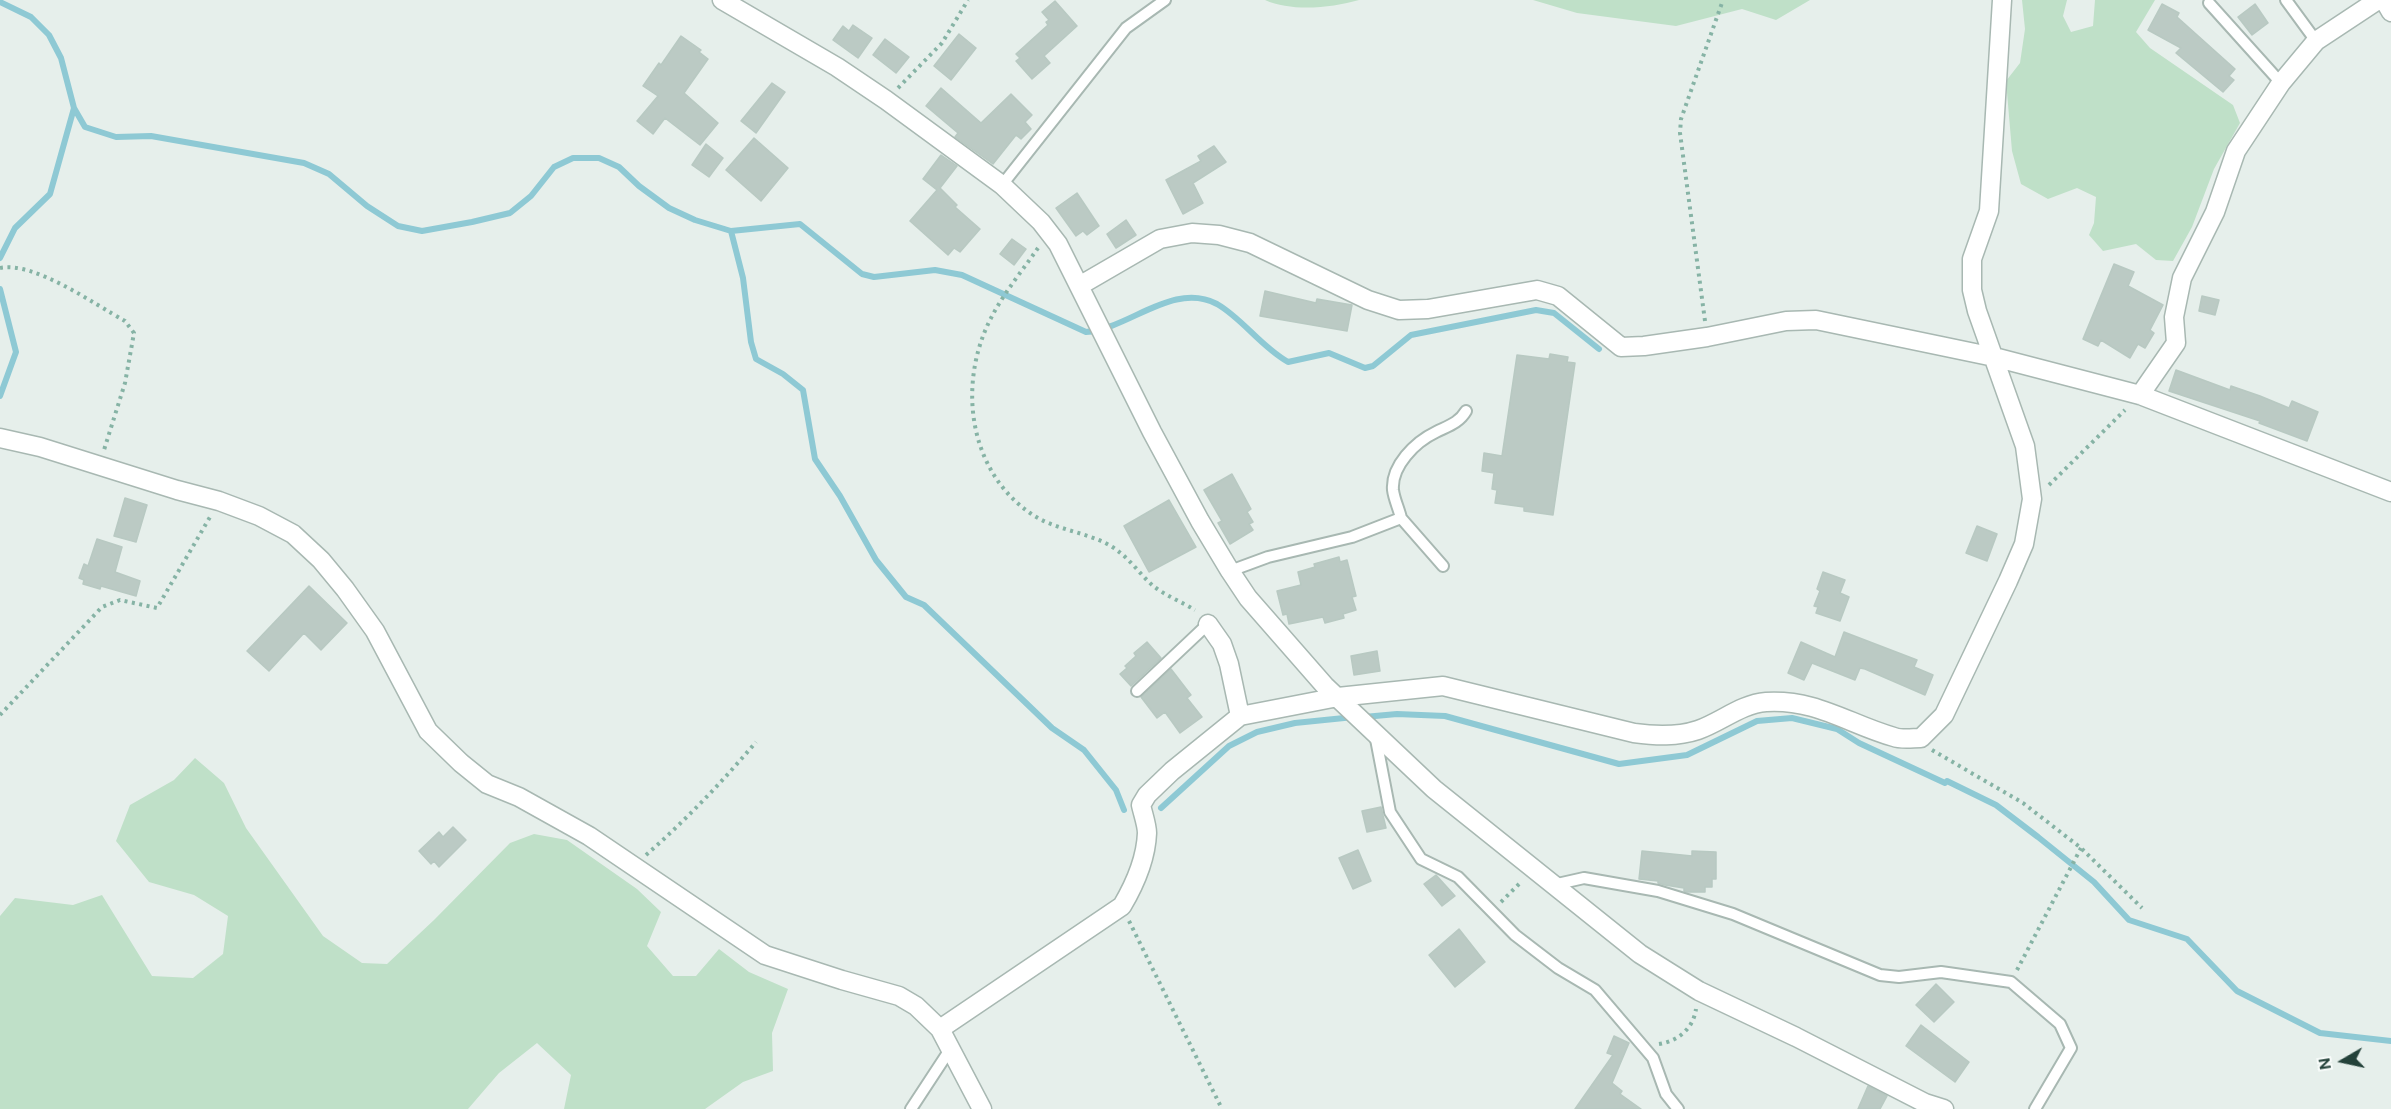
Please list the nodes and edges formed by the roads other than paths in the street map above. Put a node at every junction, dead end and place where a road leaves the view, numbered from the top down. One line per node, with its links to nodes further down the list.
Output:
1 (722, 0): 11 (street)
2 (1165, 0): 11 (lane)
3 (2002, 0): 13 (street)
4 (2286, 0): 9 (lane)
5 (2378, 0): 9 (street)
6 (2384, 0): 8 (street)
7 (2209, 3): 10 (lane)
8 (2391, 12)
9 (2316, 41): 10 (street)
10 (2281, 83): 14 (street)
11 (1002, 185): 12 (street)
12 (1079, 286): 13 (street); 20 (street)
13 (1994, 357): 14 (street); 23 (street)
14 (2140, 395): 17 (street)
15 (1466, 411): 18 (lane)
16 (0, 438): 27 (street)
17 (2391, 492)
18 (1401, 518): 19 (lane); 20 (lane)
19 (1443, 566)
20 (1230, 571): 23 (street)
21 (1208, 624): 22 (lane); 24 (street)
22 (1137, 691)
23 (1338, 697): 24 (street); 25 (street)
24 (1240, 716): 27 (street)
25 (1375, 731): 26 (street); 31 (lane)
26 (1553, 885): 32 (street); 33 (lane)
27 (940, 1029): 28 (street)
28 (951, 1048): 29 (lane); 30 (street)
29 (911, 1109)
30 (982, 1109)
31 (1678, 1109)
32 (1944, 1109)
33 (2035, 1109)

